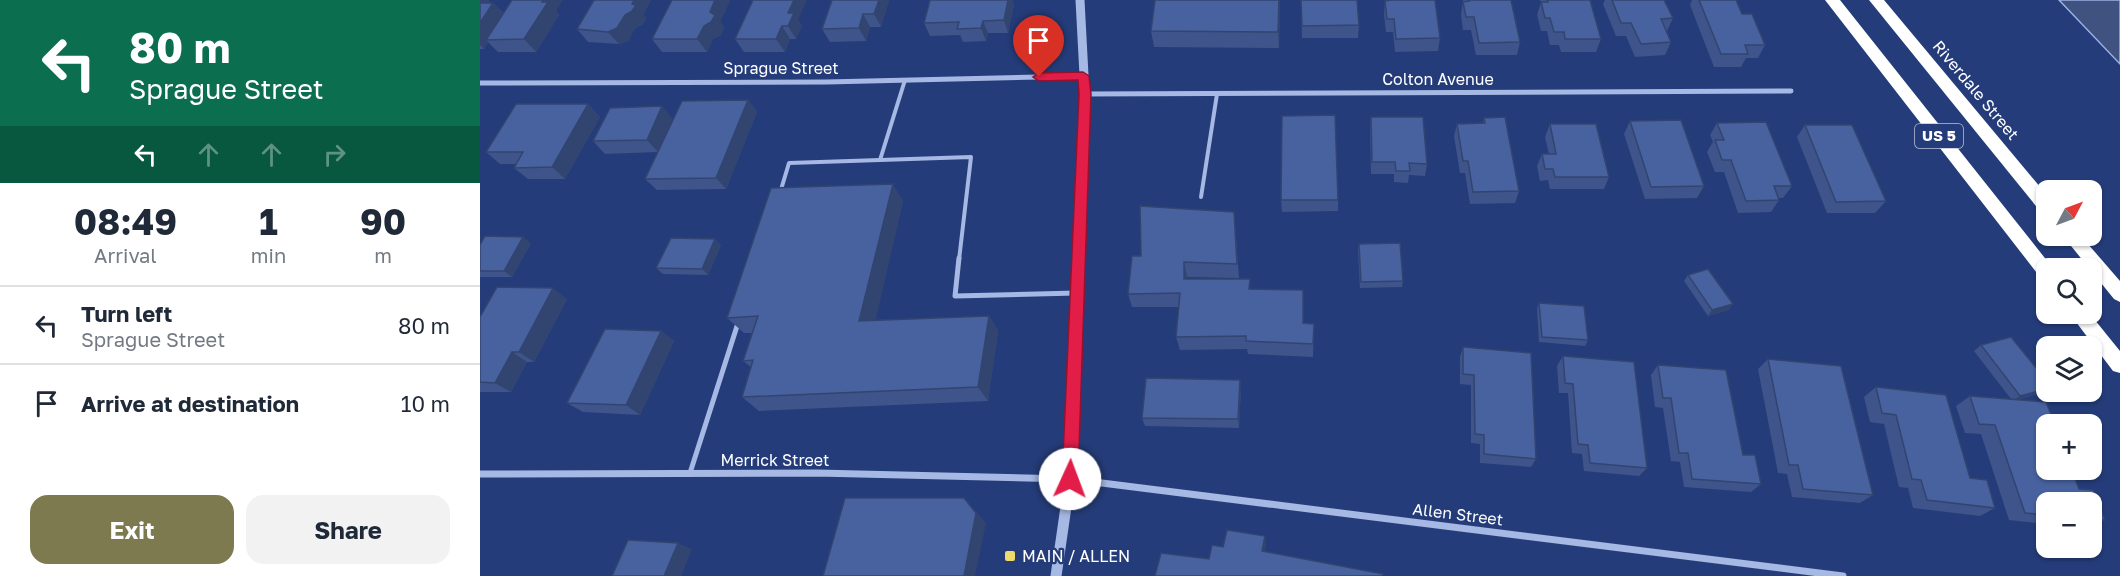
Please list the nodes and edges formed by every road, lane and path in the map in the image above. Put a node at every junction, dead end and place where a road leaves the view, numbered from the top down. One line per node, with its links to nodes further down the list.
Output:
1 (1080, 0): 4 (street)
2 (1832, 0): 15 (highway, US 5)
3 (1876, 0): 11 (highway, Riverdale Street / US 5)
4 (1083, 76): 5 (street, Sprague Street); 8 (street)
5 (905, 80): 6 (street, Sprague Street); 10 (lane)
6 (480, 83)
7 (1791, 92): 9 (street, Colton Avenue)
8 (1085, 94): 9 (street, Colton Avenue); 16 (street)
9 (1217, 94): 13 (lane)
10 (880, 160): 12 (lane); 16 (lane)
11 (2036, 194)
12 (779, 196)
13 (1201, 197)
14 (2079, 246): 17 (highway)
15 (2036, 259)
16 (1077, 293): 23 (street)
17 (2120, 294)
18 (740, 318): 21 (lane)
19 (2087, 324): 20 (highway)
20 (2120, 365)
21 (690, 473): 22 (street, Merrick Street); 23 (street, Merrick Street)
22 (480, 474)
23 (1070, 479): 24 (street); 25 (street, Allen Street)
24 (1056, 576)
25 (1843, 576)

